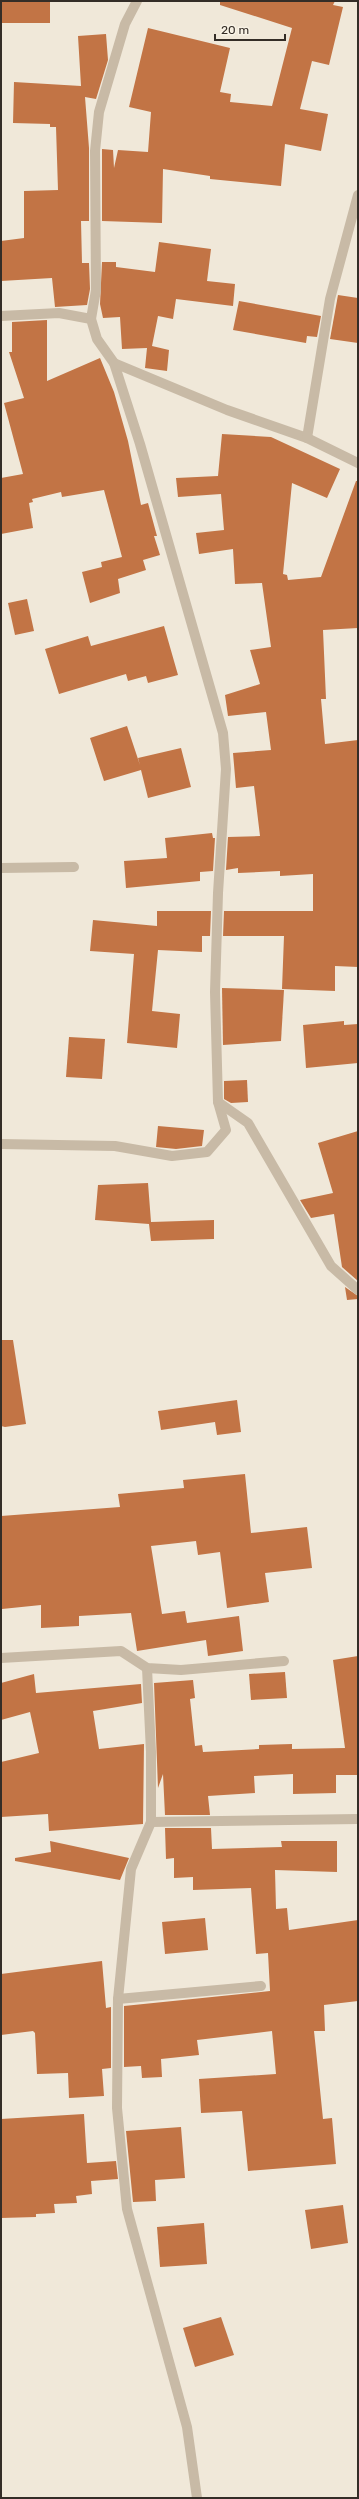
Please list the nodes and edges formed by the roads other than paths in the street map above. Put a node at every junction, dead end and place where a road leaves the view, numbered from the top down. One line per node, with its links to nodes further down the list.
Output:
1 (137, 1): 4 (street)
2 (358, 195): 6 (street)
3 (1, 316): 4 (street)
4 (91, 319): 5 (street)
5 (114, 363): 6 (street); 10 (street)
6 (307, 438): 7 (street)
7 (358, 463)
8 (74, 867): 9 (street)
9 (1, 868)
10 (218, 1102): 11 (street); 12 (street)
11 (1, 1144)
12 (358, 1290)
13 (1, 1658): 15 (street)
14 (284, 1661): 15 (street)
15 (147, 1668): 17 (street)
16 (358, 1819): 17 (street)
17 (151, 1822): 19 (street)
18 (261, 1986): 19 (street)
19 (118, 1999): 20 (street)
20 (197, 2498)

